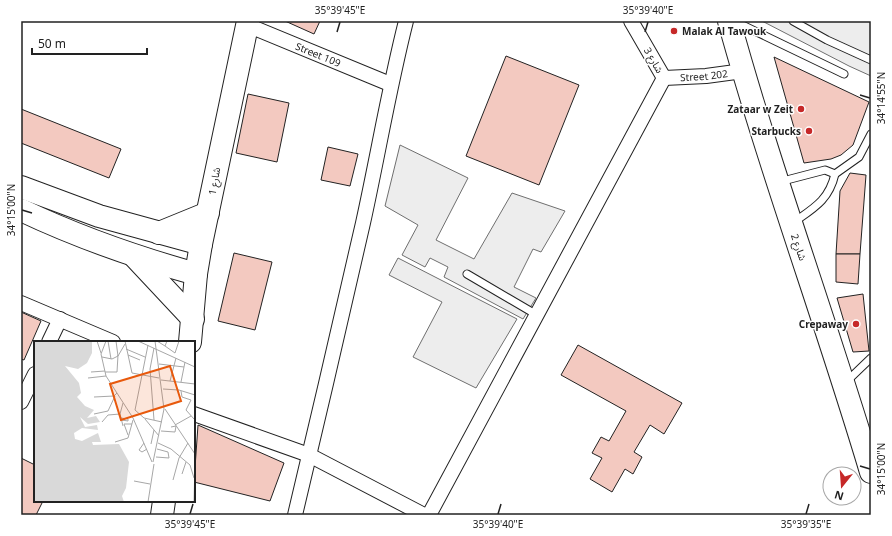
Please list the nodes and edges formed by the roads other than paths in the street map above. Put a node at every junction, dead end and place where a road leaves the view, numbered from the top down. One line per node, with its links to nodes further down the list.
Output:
1 (406, 21): 11 (street)
2 (631, 21): 10 (street, شارع 3)
3 (729, 21): 8 (main road, شارع 2)
4 (734, 21): 9 (lane)
5 (793, 21): 7 (lane)
6 (247, 23): 11 (street, Street 109); 17 (main road, شارع 1)
7 (871, 60)
8 (743, 71): 10 (street, Street 202); 14 (main road, شارع 2)
9 (844, 74)
10 (664, 78): 27 (street)
11 (390, 84): 38 (street)
12 (871, 134): 13 (lane)
13 (835, 174): 14 (lane); 19 (lane)
14 (777, 183): 19 (main road, شارع 2)
15 (21, 187): 18 (main road)
16 (21, 210): 21 (main road)
17 (208, 213): 20 (main road); 22 (main road, شارع 1)
18 (100, 216): 20 (main road); 21 (main road)
19 (791, 224): 35 (main road, شارع 2)
20 (158, 233): 22 (main road)
21 (91, 241): 23 (main road)
22 (201, 244): 24 (main road, شارع 1)
23 (134, 256): 24 (main road); 29 (main road)
24 (196, 274): 29 (main road, شارع 1)
25 (467, 274): 27 (lane)
26 (21, 303): 28 (street)
27 (537, 315): 44 (street)
28 (60, 319): 30 (street); 31 (street)
29 (193, 319): 32 (main road, شارع 1)
30 (49, 341)
31 (111, 341)
32 (190, 341)
33 (871, 358): 35 (lane)
34 (34, 376): 36 (street)
35 (845, 384): 39 (main road, شارع 2)
36 (21, 402)
37 (195, 414): 38 (street)
38 (309, 455): 42 (street); 43 (street)
39 (871, 472)
40 (164, 502): 41 (main road)
41 (162, 515)
42 (295, 515)
43 (424, 515)
44 (428, 515)

